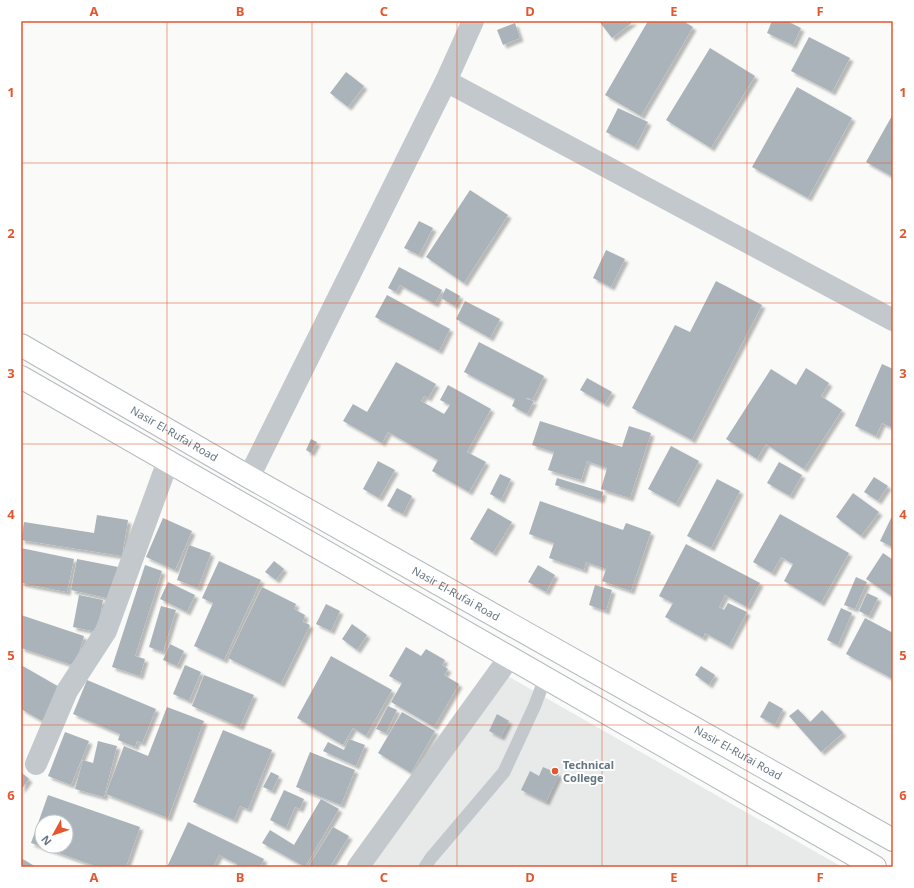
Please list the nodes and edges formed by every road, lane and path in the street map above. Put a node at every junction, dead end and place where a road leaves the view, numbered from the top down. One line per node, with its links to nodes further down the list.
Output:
1 (473, 21): 2 (street)
2 (446, 80): 3 (street); 7 (street)
3 (893, 320)
4 (21, 345): 7 (main road, Nasir El-Rufai Road)
5 (21, 377): 6 (main road)
6 (168, 461): 8 (main road); 10 (street)
7 (249, 477): 11 (main road, Nasir El-Rufai Road)
8 (509, 658): 9 (main road); 12 (street)
9 (545, 678): 13 (lane); 14 (main road)
10 (36, 764)
11 (893, 840)
12 (358, 867)
13 (425, 867)
14 (875, 867)

